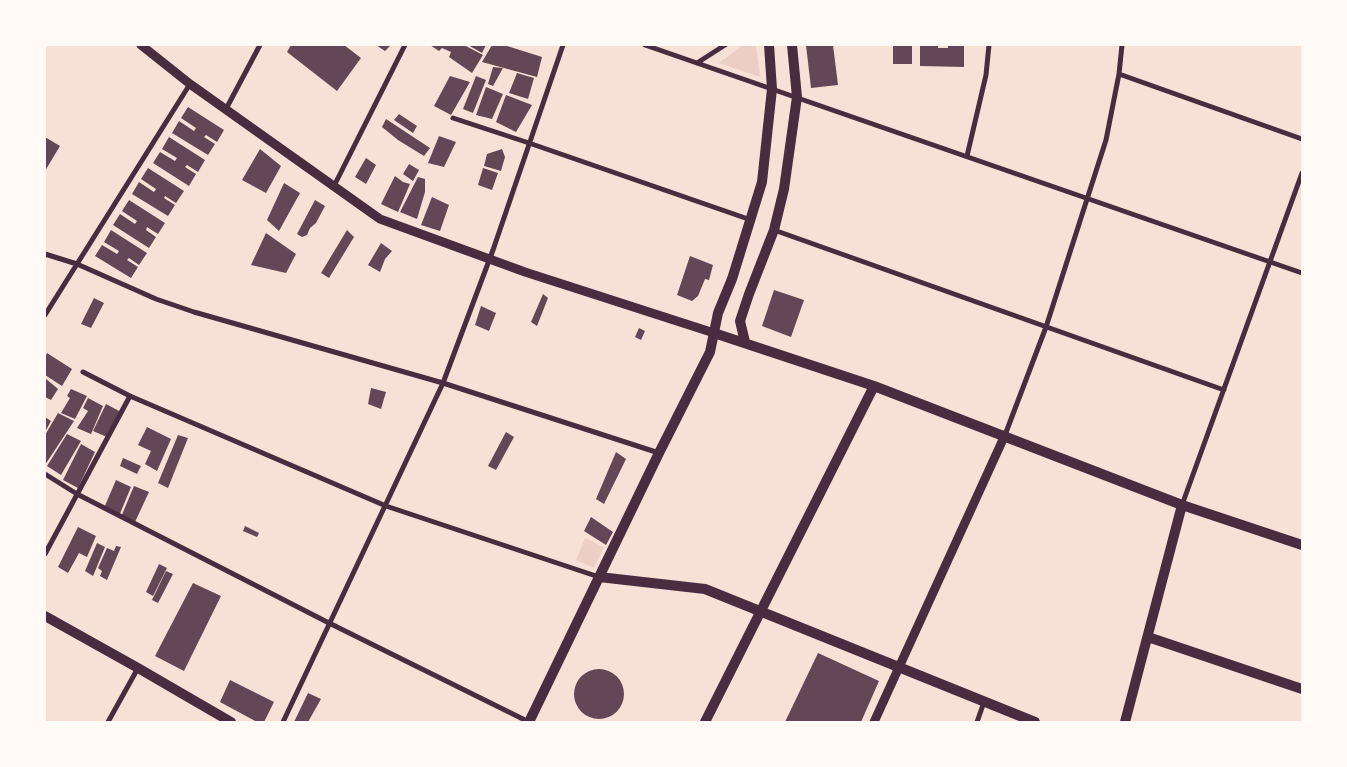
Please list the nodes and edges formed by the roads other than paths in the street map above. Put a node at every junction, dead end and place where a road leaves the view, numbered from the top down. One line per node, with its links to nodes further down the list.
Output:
1 (140, 45): 13 (street)
2 (260, 45): 16 (street)
3 (405, 45): 22 (street)
4 (563, 45): 19 (street)
5 (645, 45): 11 (street)
6 (725, 45): 11 (street)
7 (769, 45): 14 (main road)
8 (792, 45): 15 (main road)
9 (989, 45): 20 (street)
10 (1122, 45): 12 (street)
11 (696, 63): 14 (street)
12 (1119, 74): 18 (street); 23 (street)
13 (190, 84): 16 (street); 29 (street)
14 (772, 89): 15 (street); 24 (main road)
15 (797, 97): 20 (street); 25 (main road)
16 (226, 109): 22 (street)
17 (453, 118): 19 (street)
18 (1302, 139)
19 (529, 143): 24 (street); 27 (street)
20 (967, 156): 23 (street)
21 (1302, 173): 28 (street)
22 (334, 186): 27 (street)
23 (1087, 198): 28 (street); 32 (street)
24 (751, 221): 33 (main road)
25 (774, 230): 32 (street); 34 (main road)
26 (45, 254): 29 (street)
27 (489, 260): 33 (street); 36 (street)
28 (1270, 262): 30 (street); 38 (street)
29 (77, 264): 31 (street); 36 (street)
30 (1302, 273)
31 (45, 315)
32 (1046, 326): 38 (street); 40 (street)
33 (714, 333): 34 (main road); 41 (main road)
34 (745, 342): 37 (main road)
35 (83, 372): 39 (street)
36 (442, 383): 41 (street); 45 (street)
37 (874, 386): 40 (main road); 49 (main road)
38 (1224, 390): 44 (street)
39 (130, 396): 43 (street); 45 (street)
40 (1005, 435): 44 (main road); 54 (street)
41 (658, 453): 48 (main road)
42 (45, 474): 43 (street)
43 (77, 494): 47 (street); 51 (street)
44 (1182, 505): 46 (main road); 52 (main road)
45 (386, 506): 48 (street); 51 (street)
46 (1302, 545)
47 (45, 554)
48 (599, 577): 49 (main road); 60 (main road)
49 (761, 610): 54 (main road); 61 (main road)
50 (45, 616): 53 (main road)
51 (329, 624): 59 (street); 60 (street)
52 (1148, 637): 55 (main road); 65 (main road)
53 (138, 668): 57 (street); 58 (main road)
54 (899, 668): 56 (main road); 62 (street)
55 (1302, 689)
56 (984, 702): 63 (street); 64 (main road)
57 (108, 722)
58 (231, 722)
59 (283, 722)
60 (529, 722)
61 (705, 722)
62 (874, 722)
63 (977, 722)
64 (1035, 722)
65 (1125, 722)

